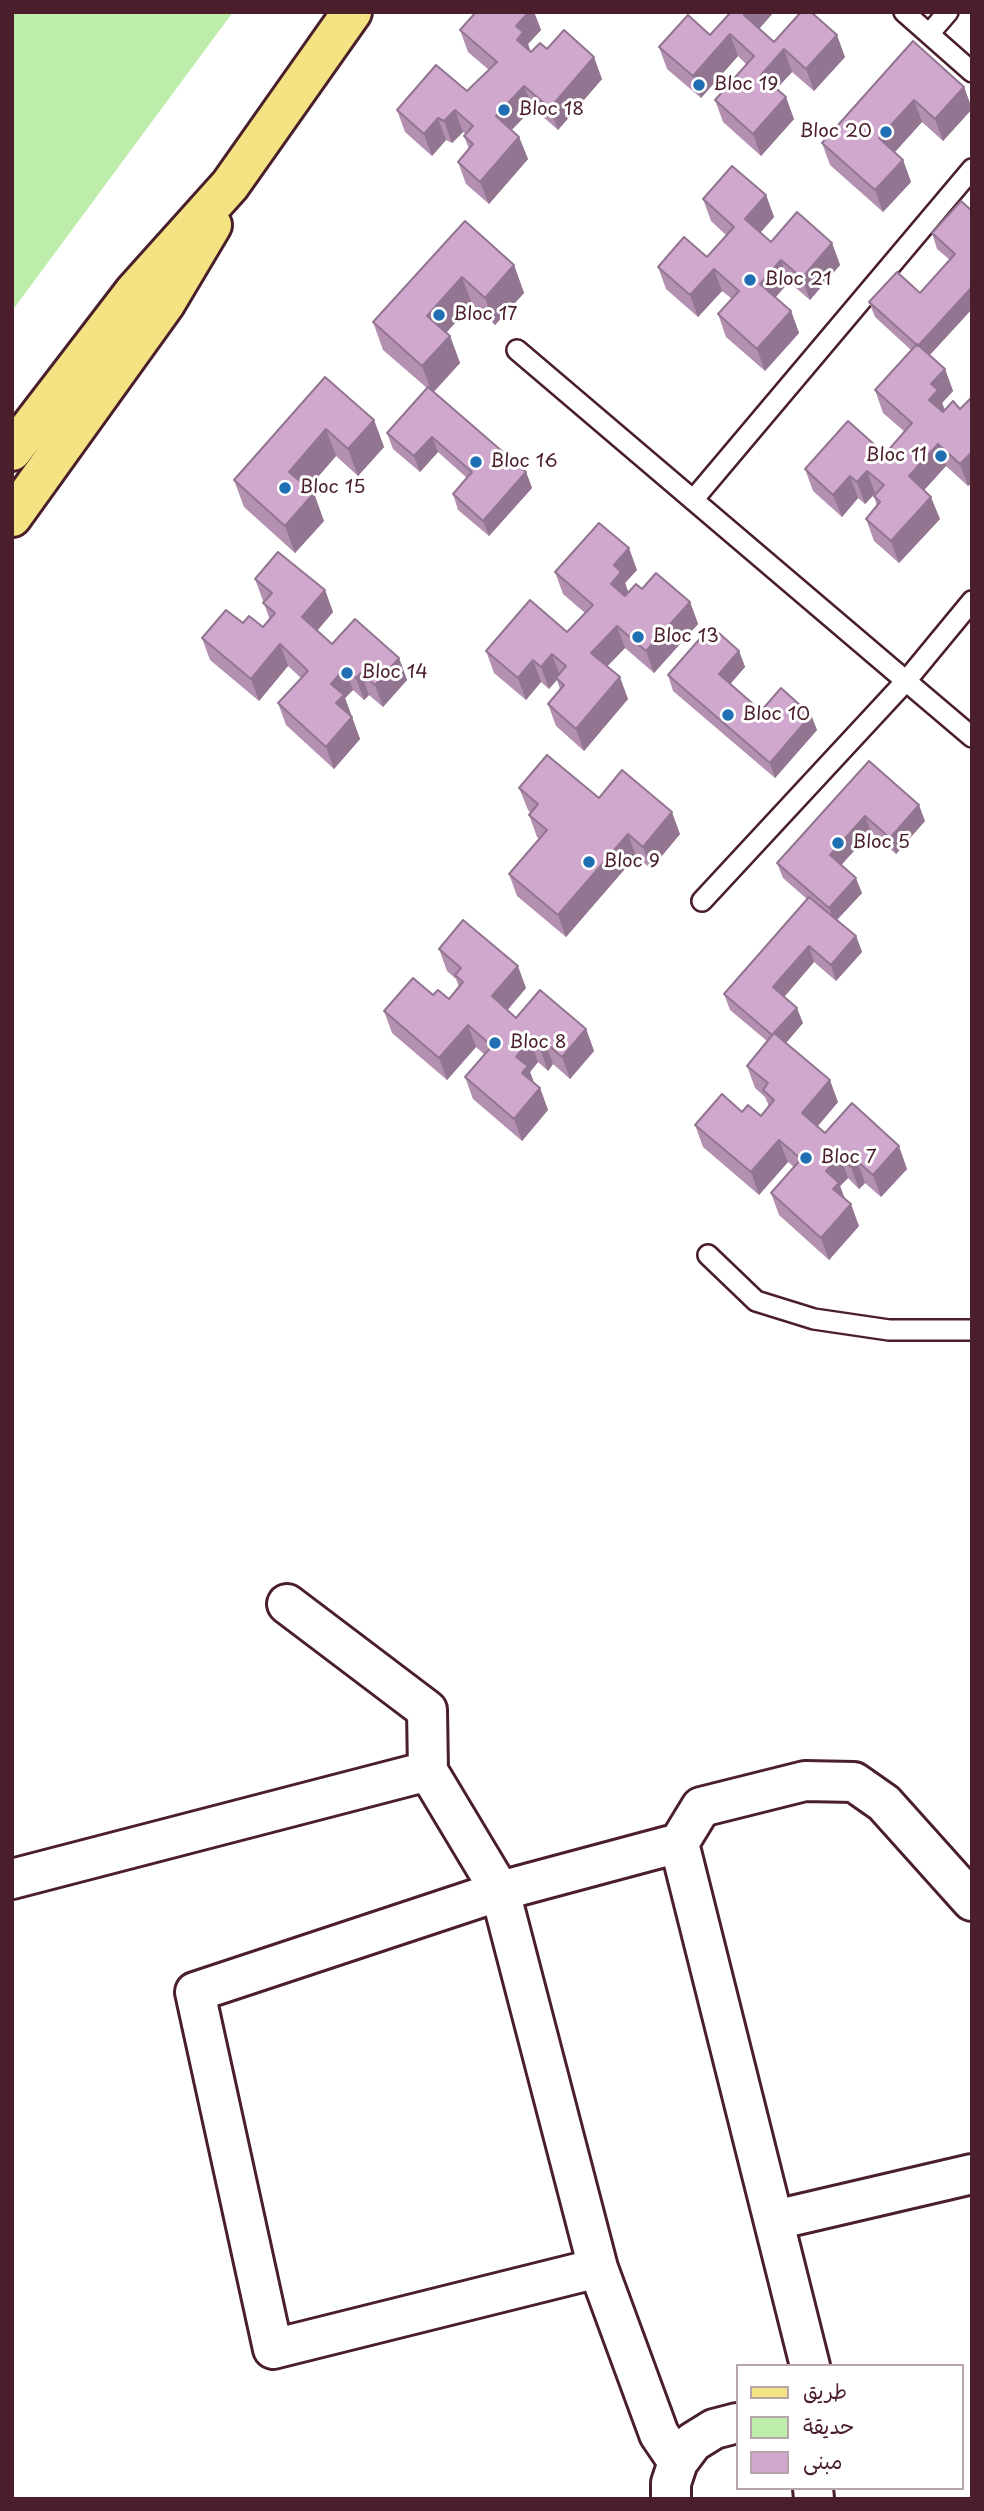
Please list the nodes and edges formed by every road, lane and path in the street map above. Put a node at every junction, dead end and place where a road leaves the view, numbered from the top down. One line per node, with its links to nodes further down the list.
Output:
1 (352, 12): 7 (main road)
2 (904, 12): 4 (lane)
3 (948, 12): 4 (lane)
4 (929, 34): 5 (lane)
5 (972, 72)
6 (972, 169): 10 (lane)
7 (230, 185): 9 (main road); 11 (main road)
8 (517, 350): 10 (lane)
9 (12, 451)
10 (693, 500): 13 (lane)
11 (12, 517)
12 (972, 601): 13 (lane)
13 (906, 681): 14 (lane); 15 (lane)
14 (972, 737)
15 (702, 901)
16 (708, 1255): 17 (lane)
17 (972, 1330)
18 (287, 1604): 19 (street)
19 (428, 1771): 21 (street); 22 (street)
20 (680, 1843): 22 (street); 23 (street); 25 (street)
21 (12, 1879)
22 (500, 1891): 26 (street); 26 (street)
23 (972, 1901)
24 (972, 2174): 25 (street)
25 (775, 2220): 27 (street)
26 (598, 2268): 29 (street)
27 (810, 2364)
28 (736, 2423): 29 (street)
29 (678, 2462): 30 (street)
30 (671, 2499)

